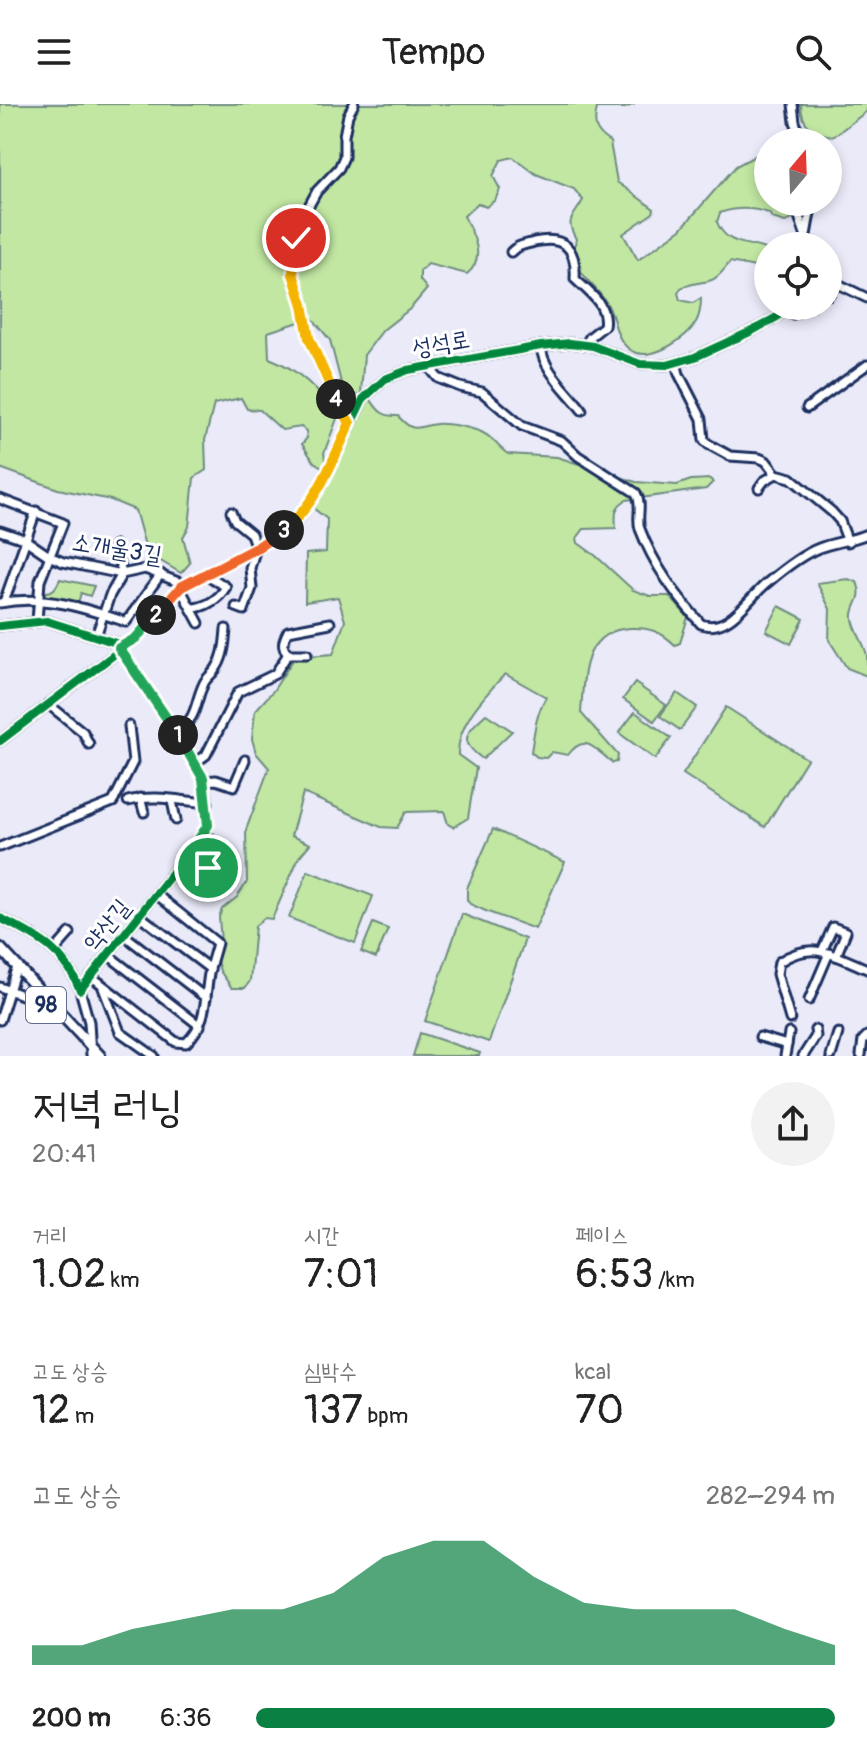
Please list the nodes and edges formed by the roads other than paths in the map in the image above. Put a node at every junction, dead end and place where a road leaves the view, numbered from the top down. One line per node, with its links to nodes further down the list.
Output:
1 (354, 104): 15 (street)
2 (793, 104): 3 (street)
3 (797, 128)
4 (511, 252): 8 (street)
5 (842, 286): 6 (street)
6 (867, 298)
7 (772, 320): 10 (street, 성석로)
8 (586, 344): 9 (street, 성석로); 10 (street, 성석로)
9 (541, 346): 12 (street, 성석로); 14 (street)
10 (676, 363): 16 (street)
11 (867, 365): 13 (street)
12 (429, 367): 15 (street, 성석로); 26 (street)
13 (807, 408)
14 (582, 410)
15 (350, 423): 28 (street, 성석로)
16 (776, 474): 17 (street); 26 (street)
17 (759, 488)
18 (0, 499): 19 (street)
19 (36, 511): 25 (street); 29 (street)
20 (231, 512): 21 (street)
21 (235, 521): 22 (street); 28 (street)
22 (226, 527)
23 (0, 531): 25 (street, 소개울3길)
24 (867, 534): 26 (street)
25 (24, 539): 29 (street, 소개울3길); 35 (street)
26 (848, 542)
27 (115, 545): 30 (street)
28 (256, 548): 32 (street, 성석로); 36 (street)
29 (49, 556): 30 (street, 소개울3길); 34 (street)
30 (122, 574): 31 (street, 소개울3길); 38 (street)
31 (161, 574): 33 (street, 소개울3길); 38 (street)
32 (206, 574): 33 (street, 성석로); 37 (street)
33 (183, 587): 37 (street); 45 (street, 성석로)
34 (38, 599): 35 (street); 38 (street); 39 (street)
35 (2, 603)
36 (236, 607)
37 (191, 608): 40 (street)
38 (103, 614): 44 (street)
39 (37, 621): 42 (street); 44 (street)
40 (199, 623)
41 (330, 623): 46 (street)
42 (0, 626)
43 (226, 629): 50 (street)
44 (96, 636): 45 (street)
45 (119, 648): 48 (street, 성석로); 50 (street, 약산길)
46 (288, 654): 47 (street); 54 (street)
47 (307, 654)
48 (48, 704): 51 (street, 성석로); 52 (street)
49 (129, 726): 64 (street)
50 (177, 733): 54 (street, 약산길)
51 (0, 741)
52 (89, 744)
53 (245, 760): 55 (street)
54 (195, 763): 55 (street, 약산길)
55 (204, 781): 59 (street, 약산길)
56 (140, 798): 57 (street); 58 (street); 60 (street)
57 (128, 801)
58 (172, 801): 59 (street); 61 (street)
59 (208, 803): 62 (street, 약산길)
60 (144, 812)
61 (176, 820)
62 (204, 834): 63 (street); 65 (street, 약산길)
63 (216, 842)
64 (0, 847)
65 (190, 853): 66 (street); 67 (street, 약산길)
66 (208, 868)
67 (174, 874): 68 (street); 69 (street, 약산길)
68 (193, 889)
69 (157, 895): 70 (street, 약산길); 79 (street, 약산길)
70 (140, 916): 73 (street, 약산길); 79 (street, 약산길)
71 (0, 918): 75 (street, 약산길)
72 (70, 933): 75 (street)
73 (124, 935): 78 (street, 약산길); 88 (street, 약산길)
74 (0, 948): 100 (main road)
75 (55, 950): 86 (street, 약산길)
76 (829, 953): 80 (street); 89 (street); 90 (street)
77 (0, 955): 81 (main road, 98)
78 (108, 955): 82 (street, 약산길); 92 (street, 약산길)
79 (210, 969): 88 (street, 약산길)
80 (867, 969)
81 (15, 972): 85 (street); 87 (main road, 98)
82 (91, 976): 83 (street, 약산길); 86 (street, 약산길)
83 (102, 986): 92 (street, 약산길); 101 (street, 약산길)
84 (0, 987): 85 (street)
85 (11, 990): 87 (street); 91 (street)
86 (80, 990): 100 (street)
87 (37, 995): 100 (main road, 98)
88 (206, 998): 92 (street, 약산길)
89 (809, 1000)
90 (790, 1019)
91 (0, 1020)
92 (200, 1026)
93 (815, 1030): 103 (street)
94 (789, 1033): 98 (street)
95 (838, 1033): 104 (street)
96 (867, 1036): 105 (street)
97 (760, 1037): 98 (street)
98 (787, 1045): 102 (street)
99 (867, 1053): 105 (street)
100 (94, 1054)
101 (154, 1056)
102 (785, 1056)
103 (803, 1056)
104 (831, 1056)
105 (860, 1056)

